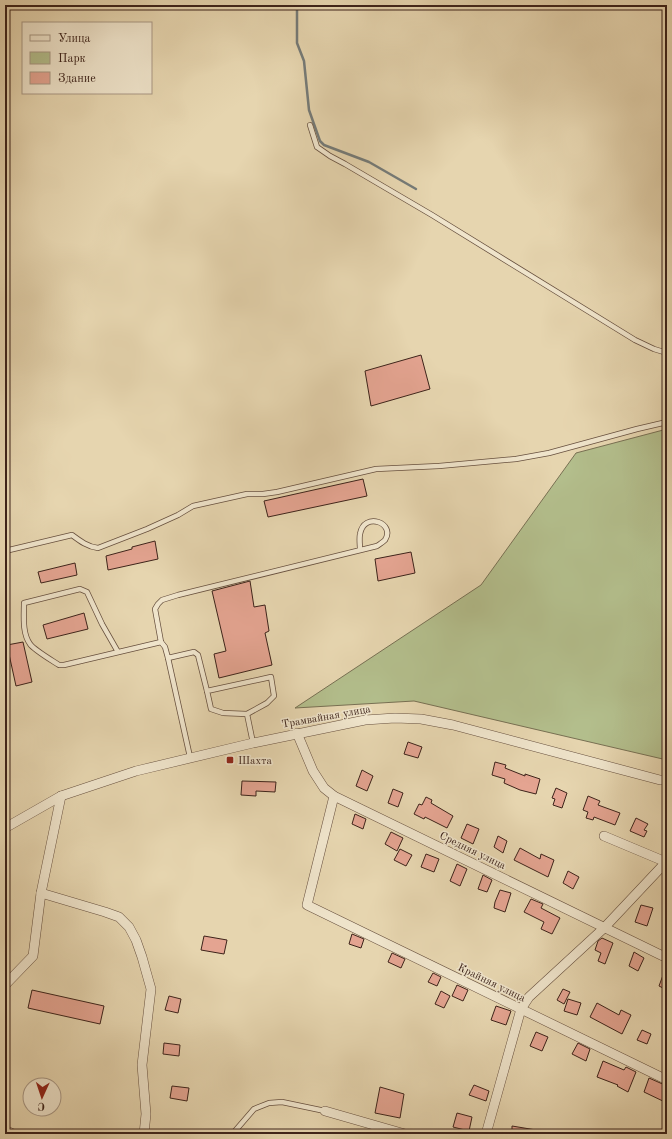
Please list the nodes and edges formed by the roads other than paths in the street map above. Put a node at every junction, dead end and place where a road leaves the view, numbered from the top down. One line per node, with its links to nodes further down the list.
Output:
1 (310, 125): 2 (lane)
2 (667, 353)
3 (667, 422): 5 (lane)
4 (360, 550): 4 (lane); 6 (lane)
5 (5, 551)
6 (161, 642): 7 (lane); 8 (lane)
7 (118, 652): 7 (lane)
8 (168, 658): 9 (lane); 13 (lane)
9 (206, 691): 10 (lane); 10 (lane)
10 (246, 714): 12 (lane)
11 (297, 733): 12 (street, Трамвайная улица); 14 (street, Трамвайная улица); 16 (street, Средняя улица)
12 (253, 743): 13 (street, Трамвайная улица)
13 (190, 758): 15 (street, Трамвайная улица)
14 (667, 780)
15 (61, 796): 17 (street, Трамвайная улица); 20 (street)
16 (334, 796): 21 (street, Средняя улица); 24 (street, Крайняя улица)
17 (5, 828)
18 (604, 836): 19 (street)
19 (667, 861): 21 (street)
20 (41, 893): 23 (street); 29 (street)
21 (604, 928): 22 (street, Средняя улица); 24 (street)
22 (667, 958)
23 (5, 985)
24 (521, 1009): 25 (street, Крайняя улица); 32 (street)
25 (667, 1080)
26 (325, 1111): 30 (lane); 31 (street)
27 (5, 1130): 28 (street)
28 (13, 1134)
29 (144, 1134)
30 (230, 1134)
31 (405, 1134)
32 (486, 1134)

